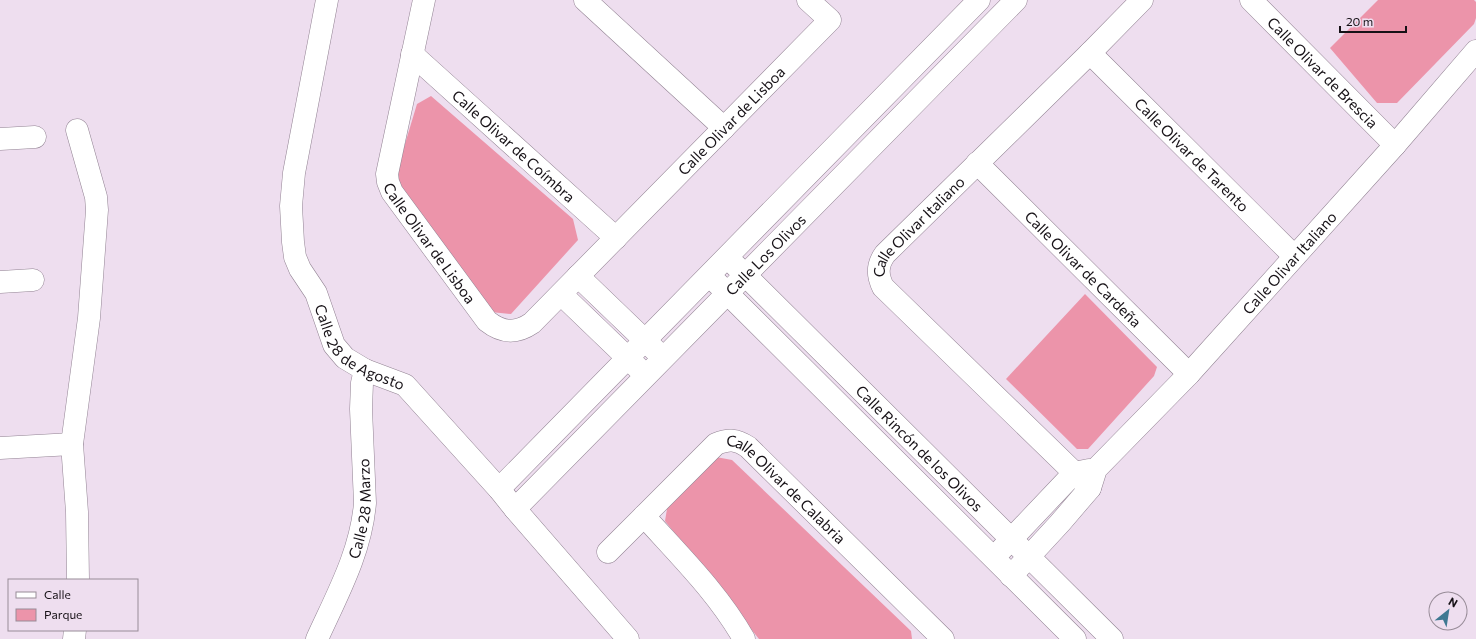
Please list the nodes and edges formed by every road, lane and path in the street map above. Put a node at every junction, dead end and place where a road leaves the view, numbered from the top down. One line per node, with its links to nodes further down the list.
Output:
1 (327, 0): 31 (street, Calle 28 de Agosto)
2 (424, 0): 11 (street, Calle Olivar de Lisboa)
3 (585, 0): 12 (street)
4 (808, 0): 12 (street, Calle Olivar de Lisboa)
5 (979, 0): 20 (street, Calle Los Olivos)
6 (1016, 0): 22 (street, Calle Los Olivos)
7 (1142, 0): 10 (street, Calle Olivar Italiano)
8 (1251, 0): 16 (street, Calle Olivar de Brescia)
9 (1476, 51): 16 (street, Calle Olivar Italiano)
10 (1090, 53): 17 (street, Calle Olivar Italiano); 19 (street, Calle Olivar de Tarento)
11 (412, 54): 18 (street, Calle Olivar de Coímbra); 27 (street, Calle Olivar de Lisboa)
12 (724, 128): 18 (street, Calle Olivar de Lisboa)
13 (77, 130): 34 (street)
14 (35, 137): 15 (street)
15 (0, 139)
16 (1395, 145): 19 (street, Calle Olivar Italiano)
17 (977, 163): 32 (street, Calle Olivar de Cardeña); 36 (street, Calle Olivar Italiano)
18 (616, 238): 23 (street, Calle Olivar de Lisboa)
19 (1294, 256): 32 (street, Calle Olivar Italiano)
20 (727, 257): 21 (street, Calle Los Olivos); 22 (street, Calle Rincón de los Olivos)
21 (709, 275): 26 (street, Calle Rincón de los Olivos); 28 (street, Calle Los Olivos)
22 (745, 275): 26 (street, Calle Los Olivos); 41 (street, Calle Rincón de los Olivos)
23 (578, 276): 27 (street, Calle Olivar de Lisboa); 28 (street)
24 (33, 280): 25 (street)
25 (0, 282)
26 (728, 293): 30 (street, Calle Los Olivos); 44 (street, Calle Rincón de los Olivos)
27 (561, 294): 29 (street)
28 (645, 340): 29 (street, Calle Los Olivos); 30 (street)
29 (628, 358): 33 (street); 38 (street, Calle Los Olivos)
30 (664, 358): 33 (street, Calle Los Olivos)
31 (365, 370): 38 (street, Calle 28 de Agosto); 47 (street, Calle 28 Marzo)
32 (1189, 374): 37 (street, Calle Olivar Italiano)
33 (646, 376): 39 (street, Calle Los Olivos)
34 (72, 444): 35 (street); 46 (street)
35 (0, 448)
36 (1074, 473): 37 (street); 41 (street)
37 (1093, 479): 43 (street, Calle Olivar Italiano)
38 (499, 489): 39 (street, Calle 28 de Agosto)
39 (515, 509): 48 (street, Calle 28 de Agosto)
40 (644, 516): 42 (street, Calle Olivar de Calabria); 49 (street); 50 (street, Calle Olivar de Calabria)
41 (1012, 540): 43 (street, Calle Rincón de los Olivos); 44 (street)
42 (608, 552)
43 (1029, 557): 45 (street, Calle Olivar Italiano); 52 (street, Calle Rincón de los Olivos)
44 (993, 558): 45 (street, Calle Rincón de los Olivos)
45 (1011, 576): 51 (street, Calle Rincón de los Olivos)
46 (78, 579)
47 (318, 639)
48 (628, 639)
49 (744, 639)
50 (943, 639)
51 (1075, 639)
52 (1112, 639)

